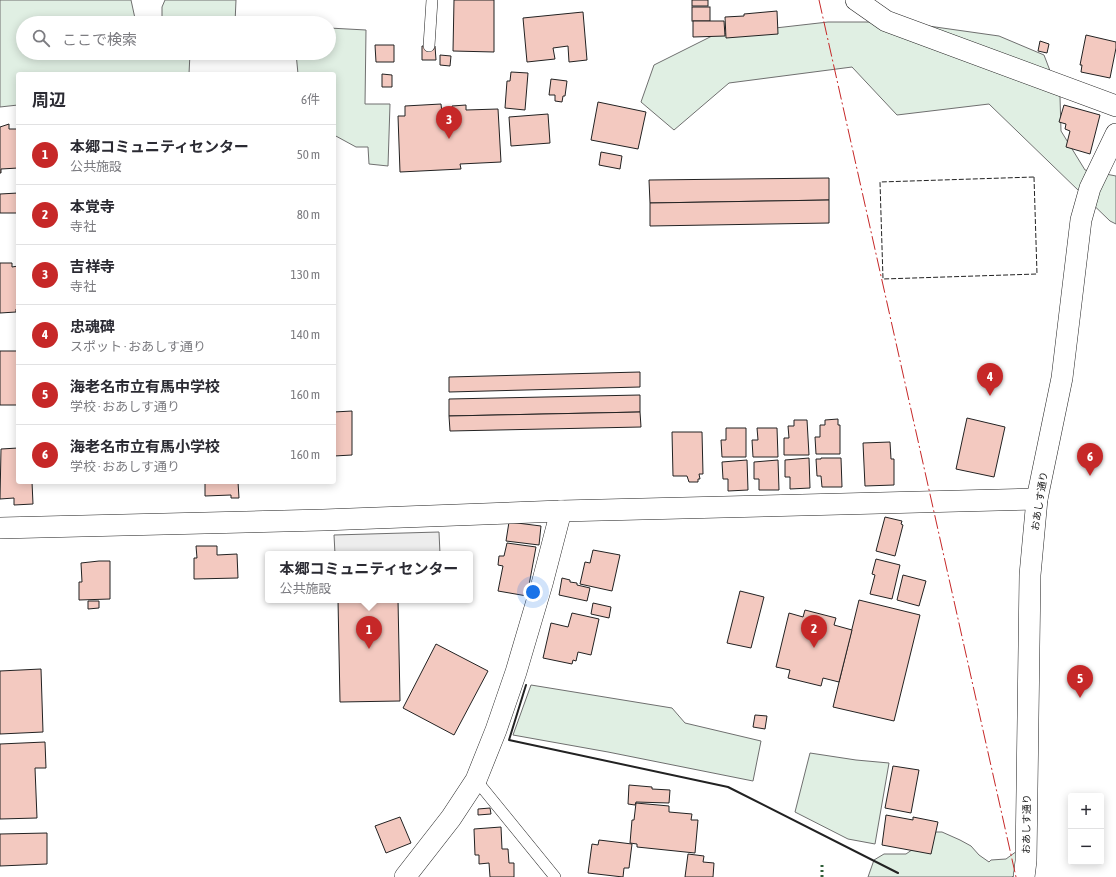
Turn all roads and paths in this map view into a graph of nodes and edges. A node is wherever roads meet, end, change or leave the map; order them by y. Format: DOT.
graph roads {
  1 [pos="432,0"];
  2 [pos="856,0"];
  3 [pos="429,46"];
  4 [pos="1116,106"];
  5 [pos="1116,134"];
  6 [pos="1037,499"];
  7 [pos="561,511"];
  8 [pos="0,528"];
  9 [pos="476,780"];
  10 [pos="405,877"];
  11 [pos="555,877"];
  12 [pos="1024,877"];
  1 -- 3 [label="lane"];
  2 -- 4 [label="street"];
  5 -- 6 [label="street, おあしす通り"];
  6 -- 7 [label="street"];
  6 -- 12 [label="street, おあしす通り"];
  7 -- 8 [label="street"];
  7 -- 9 [label="street"];
  9 -- 10 [label="street"];
  9 -- 11 [label="lane"];
}
